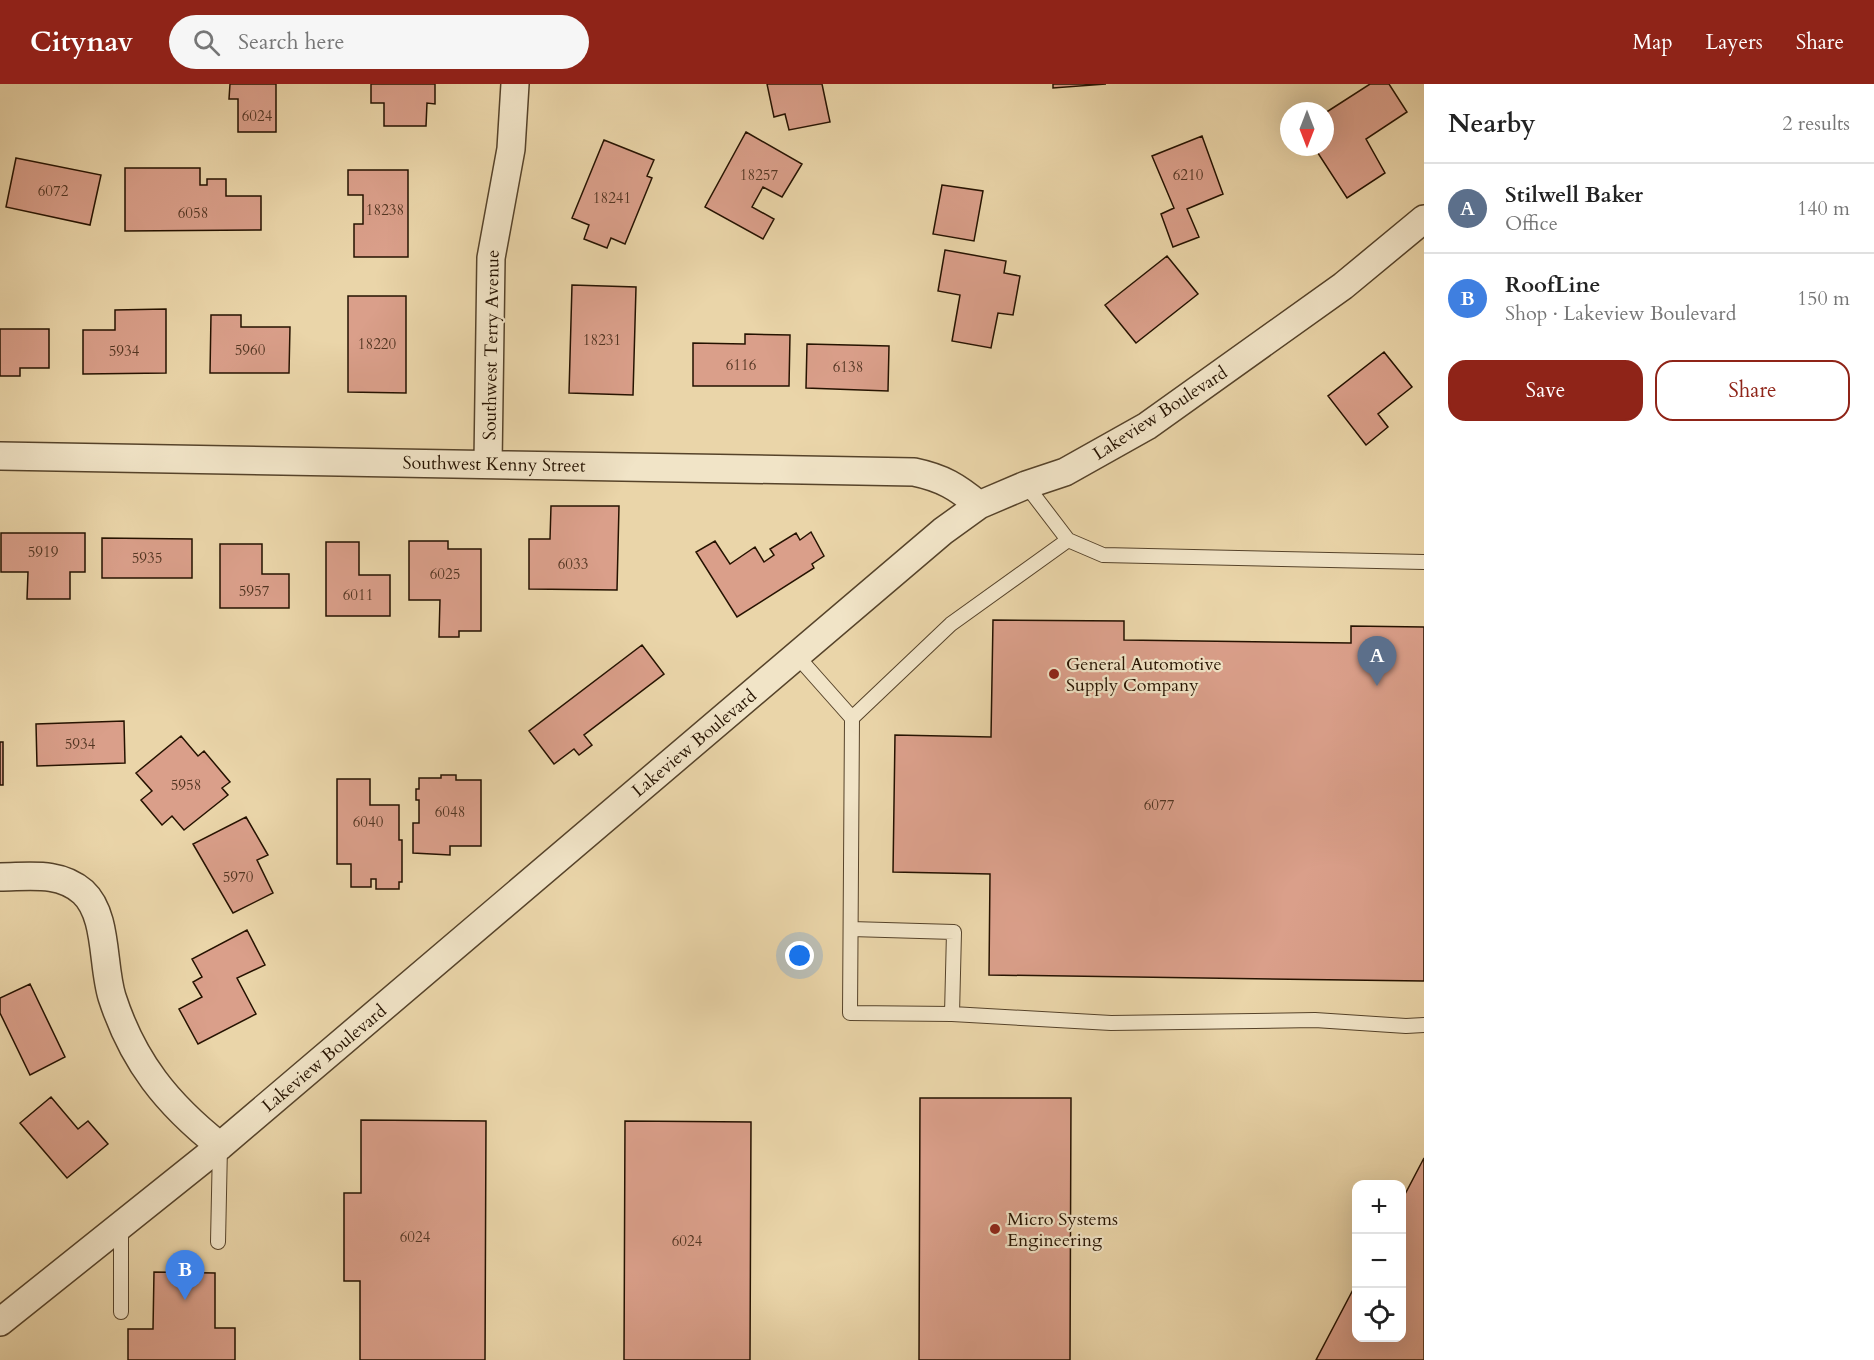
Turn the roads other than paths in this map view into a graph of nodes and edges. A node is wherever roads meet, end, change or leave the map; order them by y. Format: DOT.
graph roads {
  1 [pos="515,84"];
  2 [pos="1424,219"];
  3 [pos="0,456"];
  4 [pos="489,463"];
  5 [pos="1026,485"];
  6 [pos="979,505"];
  7 [pos="1068,540"];
  8 [pos="1424,562"];
  9 [pos="797,656"];
  10 [pos="852,718"];
  11 [pos="0,877"];
  12 [pos="851,929"];
  13 [pos="952,1014"];
  14 [pos="1424,1025"];
  15 [pos="220,1146"];
  16 [pos="121,1226"];
  17 [pos="218,1242"];
  18 [pos="121,1312"];
  19 [pos="0,1322"];
  1 -- 4 [label="street, Southwest Terry Avenue"];
  2 -- 5 [label="street, Lakeview Boulevard"];
  3 -- 4 [label="street, Southwest Kenny Street"];
  4 -- 6 [label="street, Southwest Kenny Street"];
  5 -- 6 [label="street, Lakeview Boulevard"];
  5 -- 7 [label="lane"];
  6 -- 9 [label="street, Lakeview Boulevard"];
  7 -- 8 [label="lane"];
  7 -- 10 [label="lane"];
  9 -- 10 [label="lane"];
  9 -- 15 [label="street, Lakeview Boulevard"];
  10 -- 12 [label="lane"];
  11 -- 15 [label="street"];
  12 -- 13 [label="lane"];
  12 -- 13 [label="lane"];
  13 -- 14 [label="lane"];
  15 -- 16 [label="street, Lakeview Boulevard"];
  15 -- 17 [label="lane"];
  16 -- 18 [label="lane"];
  16 -- 19 [label="street, Lakeview Boulevard"];
}
